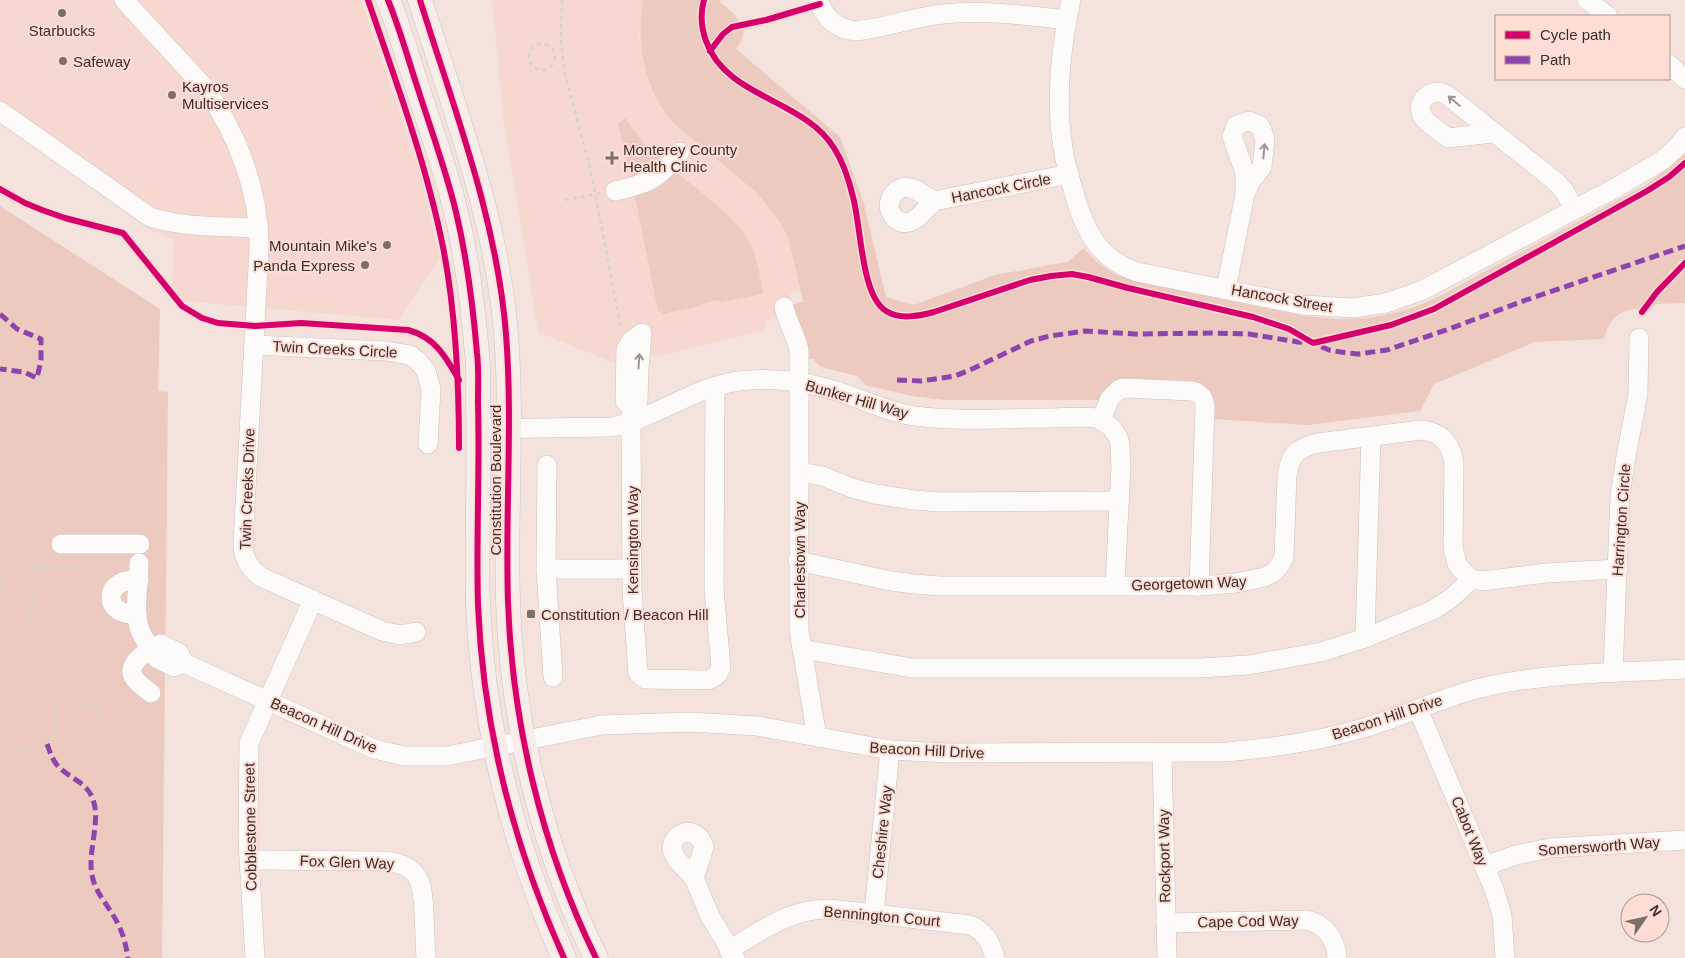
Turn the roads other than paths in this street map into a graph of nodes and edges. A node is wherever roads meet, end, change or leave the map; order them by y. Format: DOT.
graph roads {
  1 [pos="124,0"];
  2 [pos="388,0"];
  3 [pos="420,0"];
  4 [pos="819,0"];
  5 [pos="1071,0"];
  6 [pos="1587,0"];
  7 [pos="1607,15"];
  8 [pos="1067,20"];
  9 [pos="1670,65"];
  10 [pos="1685,79"];
  11 [pos="0,111"];
  12 [pos="1492,133"];
  13 [pos="1685,137"];
  14 [pos="680,152"];
  15 [pos="1069,174"];
  16 [pos="615,191"];
  17 [pos="1245,194"];
  18 [pos="934,201"];
  19 [pos="1574,210"];
  20 [pos="258,228"];
  21 [pos="1226,289"];
  22 [pos="784,308"];
  23 [pos="1639,338"];
  24 [pos="254,345"];
  25 [pos="798,382"];
  26 [pos="715,387"];
  27 [pos="632,415"];
  28 [pos="1101,420"];
  29 [pos="508,428"];
  30 [pos="479,429"];
  31 [pos="1372,436"];
  32 [pos="428,444"];
  33 [pos="547,465"];
  34 [pos="800,472"];
  35 [pos="1119,501"];
  36 [pos="60,544"];
  37 [pos="798,561"];
  38 [pos="139,562"];
  39 [pos="546,569"];
  40 [pos="1618,569"];
  41 [pos="631,570"];
  42 [pos="1472,579"];
  43 [pos="1115,584"];
  44 [pos="1199,586"];
  45 [pos="313,600"];
  46 [pos="137,614"];
  47 [pos="416,632"];
  48 [pos="1365,638"];
  49 [pos="152,648"];
  50 [pos="802,650"];
  51 [pos="1685,669"];
  52 [pos="1613,673"];
  53 [pos="553,677"];
  54 [pos="151,693"];
  55 [pos="268,701"];
  56 [pos="1418,709"];
  57 [pos="817,737"];
  58 [pos="524,740"];
  59 [pos="495,747"];
  60 [pos="890,750"];
  61 [pos="1162,753"];
  62 [pos="1685,840"];
  63 [pos="249,860"];
  64 [pos="1485,866"];
  65 [pos="694,878"];
  66 [pos="874,913"];
  67 [pos="1166,922"];
  68 [pos="732,954"];
  69 [pos="255,958"];
  70 [pos="426,958"];
  71 [pos="564,958"];
  72 [pos="596,958"];
  73 [pos="995,958"];
  74 [pos="1167,958"];
  75 [pos="1337,958"];
  76 [pos="1505,958"];
  1 -- 20 [label="street, Twin Creeks Drive"];
  2 -- 30 [label="main road, Constitution Boulevard"];
  3 -- 29 [label="main road, Constitution Boulevard"];
  4 -- 8 [label="street"];
  5 -- 8 [label="street, Hancock Street"];
  6 -- 7 [label="street"];
  8 -- 15 [label="street, Hancock Street"];
  9 -- 10 [label="street"];
  11 -- 20 [label="street"];
  12 -- 19 [label="street"];
  13 -- 19 [label="street, Hancock Street"];
  14 -- 16 [label="street"];
  15 -- 18 [label="street, Hancock Circle"];
  15 -- 21 [label="street, Hancock Street"];
  17 -- 21 [label="street"];
  19 -- 21 [label="street, Hancock Street"];
  20 -- 24 [label="street, Twin Creeks Drive"];
  22 -- 25 [label="street, Charlestown Way"];
  23 -- 40 [label="street, Harrington Circle"];
  24 -- 32 [label="street, Twin Creeks Circle"];
  24 -- 45 [label="street, Twin Creeks Drive"];
  25 -- 26 [label="street, Bunker Hill Way"];
  25 -- 28 [label="street, Bunker Hill Way"];
  25 -- 34 [label="street, Charlestown Way"];
  26 -- 27 [label="street, Bunker Hill Way"];
  26 -- 41 [label="street, Kensington Way"];
  27 -- 29 [label="street, Bunker Hill Way"];
  27 -- 41 [label="street, Kensington Way"];
  28 -- 35 [label="street"];
  28 -- 44 [label="street"];
  29 -- 30 [label="street, Bunker Hill Way"];
  29 -- 58 [label="main road, Constitution Boulevard"];
  30 -- 59 [label="main road, Constitution Boulevard"];
  31 -- 42 [label="street, Georgetown Way"];
  31 -- 44 [label="street, Georgetown Way"];
  31 -- 48 [label="street"];
  33 -- 39 [label="street"];
  34 -- 35 [label="street"];
  34 -- 37 [label="street, Charlestown Way"];
  35 -- 43 [label="street"];
  36 -- 38 [label="street"];
  37 -- 43 [label="street, Georgetown Way"];
  37 -- 50 [label="street, Charlestown Way"];
  38 -- 46 [label="street"];
  38 -- 46 [label="street"];
  39 -- 41 [label="street"];
  39 -- 53 [label="street"];
  40 -- 42 [label="street"];
  40 -- 52 [label="street, Harrington Circle"];
  42 -- 48 [label="street"];
  43 -- 44 [label="street, Georgetown Way"];
  45 -- 47 [label="street, Twin Creeks Drive"];
  45 -- 55 [label="street, Cobblestone Street"];
  46 -- 49 [label="street"];
  48 -- 50 [label="street"];
  49 -- 54 [label="street"];
  49 -- 55 [label="street, Beacon Hill Drive"];
  50 -- 57 [label="street, Charlestown Way"];
  51 -- 52 [label="street, Beacon Hill Drive"];
  52 -- 56 [label="street, Beacon Hill Drive"];
  55 -- 59 [label="street, Beacon Hill Drive"];
  55 -- 63 [label="street, Cobblestone Street"];
  56 -- 61 [label="street, Beacon Hill Drive"];
  56 -- 64 [label="street, Cabot Way"];
  57 -- 58 [label="street, Beacon Hill Drive"];
  57 -- 60 [label="street, Beacon Hill Drive"];
  58 -- 59 [label="street, Beacon Hill Drive"];
  58 -- 72 [label="main road, Constitution Boulevard"];
  59 -- 71 [label="main road, Constitution Boulevard"];
  60 -- 61 [label="street, Beacon Hill Drive"];
  60 -- 66 [label="street, Cheshire Way"];
  61 -- 67 [label="street, Rockport Way"];
  62 -- 64 [label="street, Somersworth Way"];
  63 -- 69 [label="street, Cobblestone Street"];
  63 -- 70 [label="street, Fox Glen Way"];
  64 -- 76 [label="street, Cabot Way"];
  65 -- 68 [label="street"];
  66 -- 68 [label="street, Bennington Court"];
  66 -- 73 [label="street, Bennington Court"];
  67 -- 74 [label="street, Rockport Way"];
  67 -- 75 [label="street, Cape Cod Way"];
}
